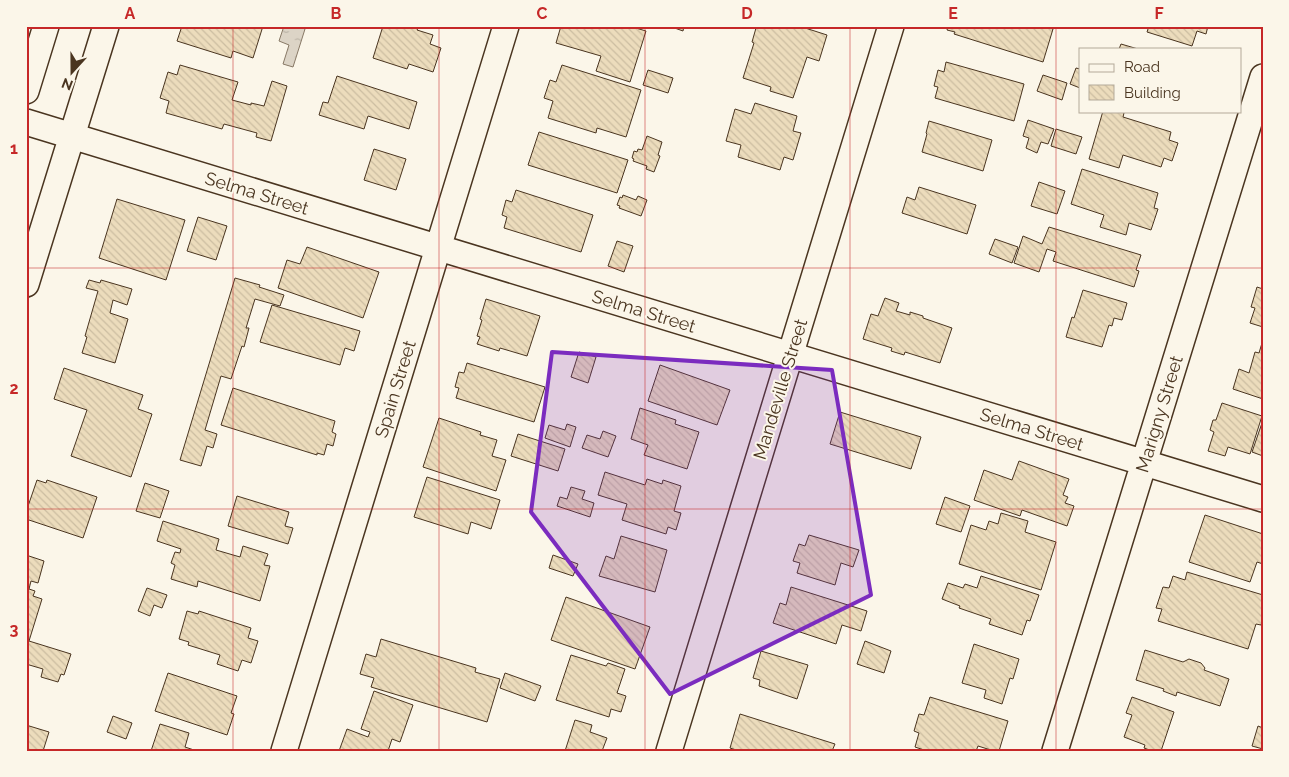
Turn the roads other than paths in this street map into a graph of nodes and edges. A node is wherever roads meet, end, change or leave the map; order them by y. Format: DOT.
graph roads {
  1 [pos="46,26"];
  2 [pos="106,26"];
  3 [pos="506,26"];
  4 [pos="891,26"];
  5 [pos="1263,76"];
  6 [pos="26,91"];
  7 [pos="26,122"];
  8 [pos="72,136"];
  9 [pos="438,248"];
  10 [pos="26,284"];
  11 [pos="790,356"];
  12 [pos="1144,463"];
  13 [pos="1263,499"];
  14 [pos="284,751"];
  15 [pos="669,751"];
  16 [pos="1055,751"];
  1 -- 6 [label="street"];
  2 -- 8 [label="street"];
  3 -- 9 [label="street, Spain Street"];
  4 -- 11 [label="street, Mandeville Street"];
  5 -- 12 [label="street, Marigny Street"];
  7 -- 8 [label="street, Selma Street"];
  8 -- 9 [label="street, Selma Street"];
  8 -- 10 [label="street"];
  9 -- 11 [label="street, Selma Street"];
  9 -- 14 [label="street, Spain Street"];
  11 -- 12 [label="street, Selma Street"];
  11 -- 15 [label="street, Mandeville Street"];
  12 -- 13 [label="street, Selma Street"];
  12 -- 16 [label="street, Marigny Street"];
}
